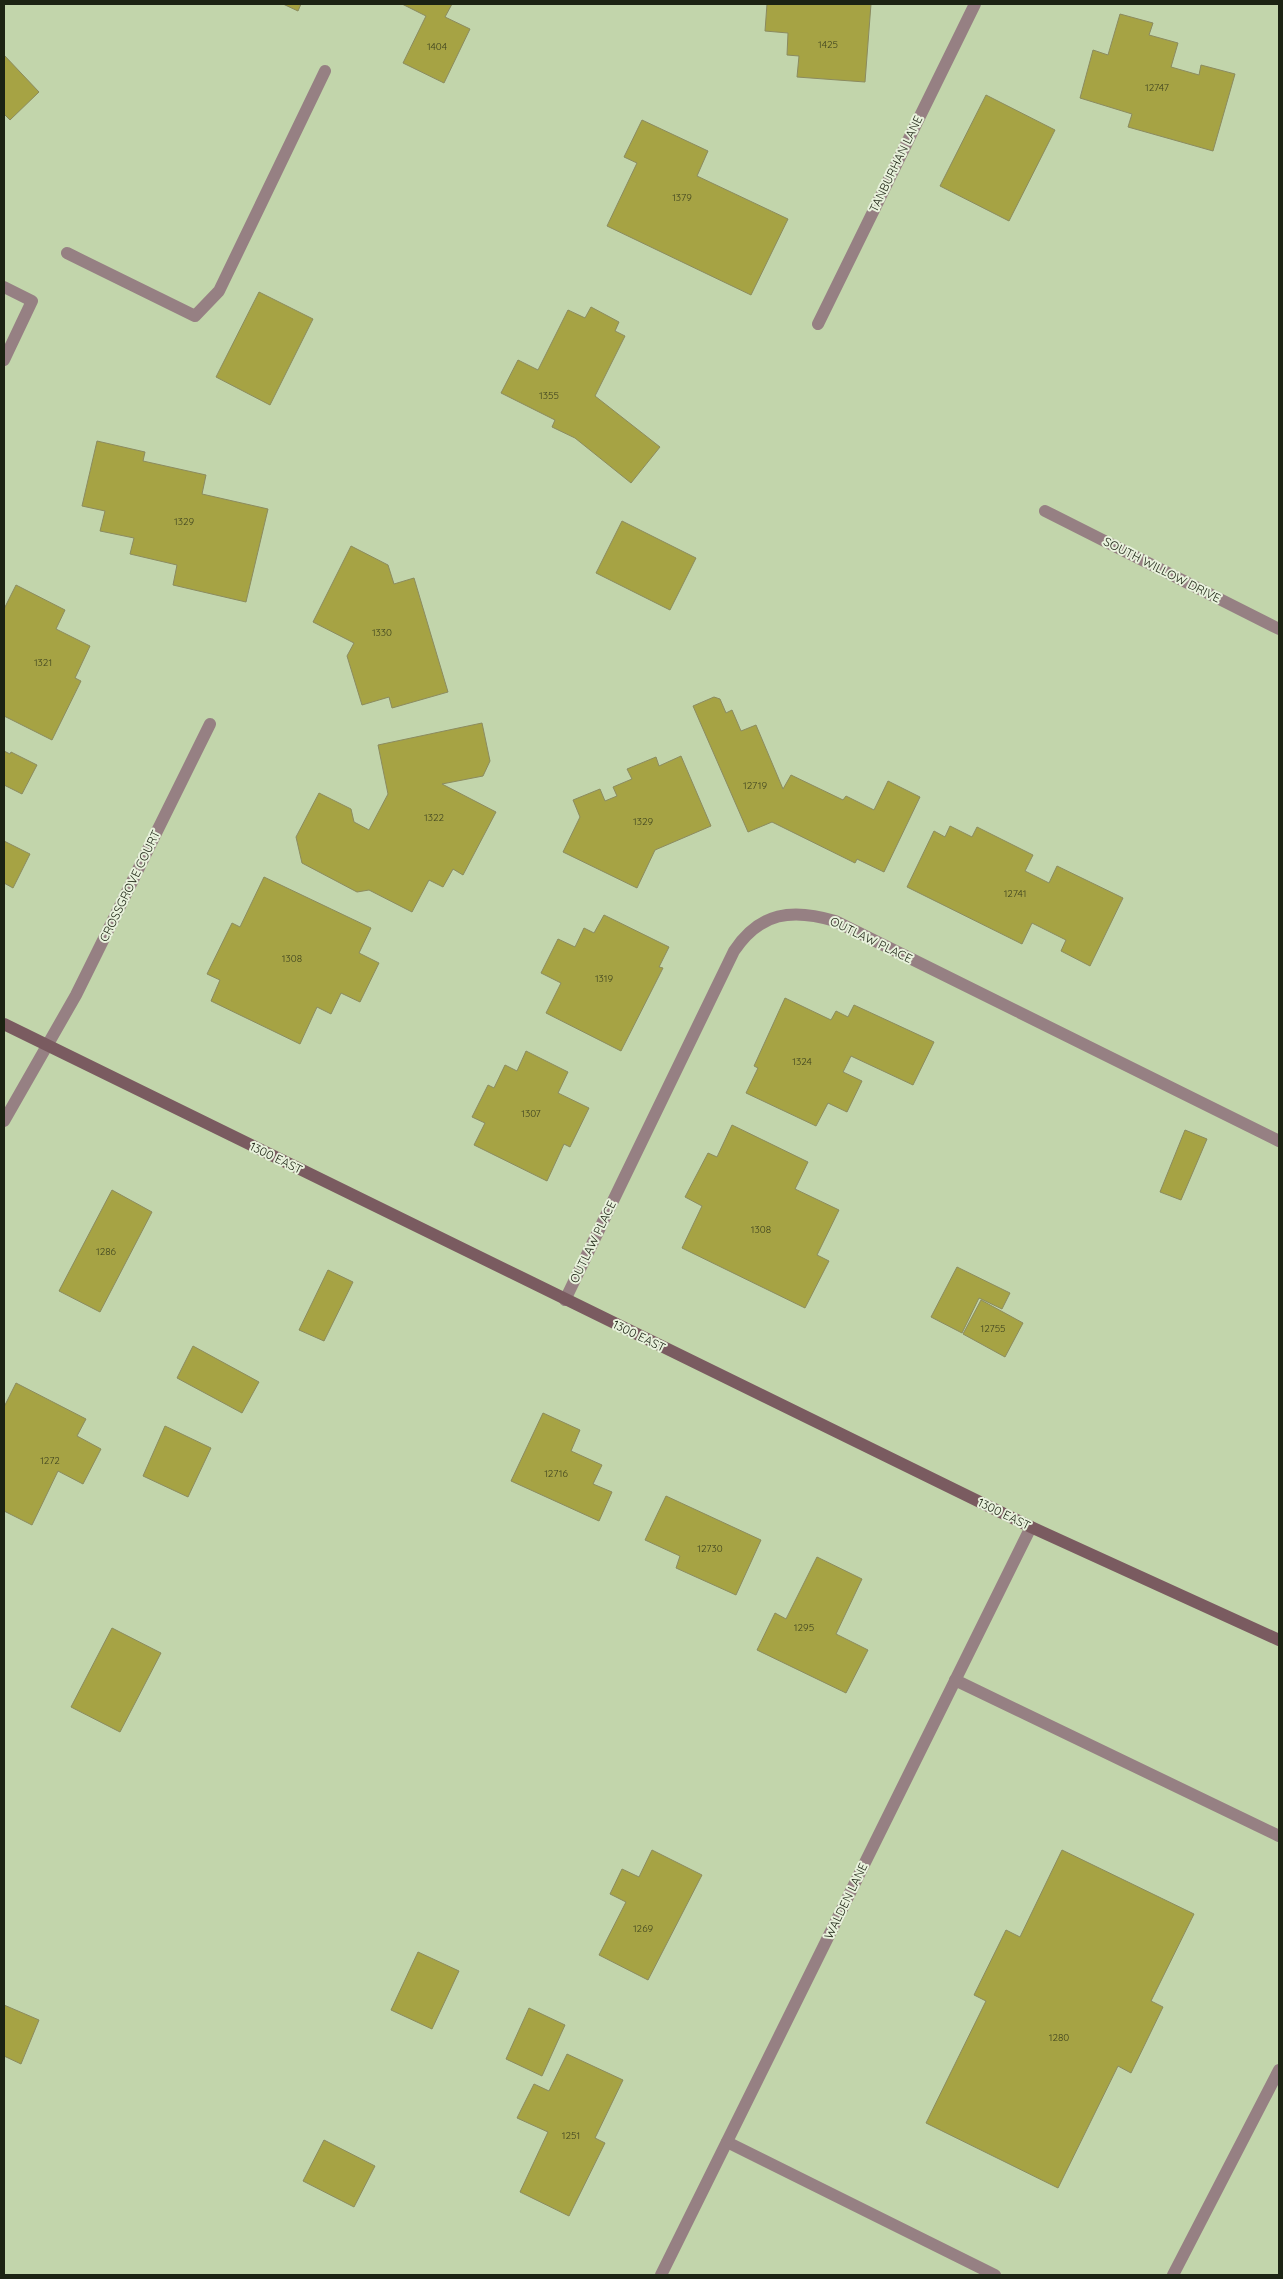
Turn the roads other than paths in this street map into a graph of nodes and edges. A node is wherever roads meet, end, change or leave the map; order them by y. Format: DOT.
graph roads {
  1 [pos="974,4"];
  2 [pos="325,71"];
  3 [pos="67,253"];
  4 [pos="4,287"];
  5 [pos="818,324"];
  6 [pos="4,360"];
  7 [pos="1045,511"];
  8 [pos="1279,629"];
  9 [pos="210,724"];
  10 [pos="4,1024"];
  11 [pos="46,1045"];
  12 [pos="4,1121"];
  13 [pos="1279,1141"];
  14 [pos="565,1300"];
  15 [pos="1031,1527"];
  16 [pos="1279,1640"];
  17 [pos="955,1680"];
  18 [pos="1279,1836"];
  19 [pos="1279,2070"];
  20 [pos="727,2142"];
  21 [pos="661,2275"];
  22 [pos="995,2275"];
  23 [pos="1173,2275"];
  1 -- 5 [label="street, TANBURHAN LANE"];
  2 -- 3 [label="street"];
  4 -- 6 [label="street"];
  7 -- 8 [label="street, SOUTH WILLOW DRIVE"];
  9 -- 11 [label="street, CROSSGROVE COURT"];
  10 -- 11 [label="main road, 1300 EAST"];
  11 -- 12 [label="street, CROSSGROVE COURT"];
  11 -- 14 [label="main road, 1300 EAST"];
  13 -- 14 [label="street, OUTLAW PLACE"];
  14 -- 15 [label="main road, 1300 EAST"];
  15 -- 16 [label="main road, 1300 EAST"];
  15 -- 17 [label="street, WALDEN LANE"];
  17 -- 18 [label="street"];
  17 -- 20 [label="street, WALDEN LANE"];
  19 -- 23 [label="street"];
  20 -- 21 [label="street, WALDEN LANE"];
  20 -- 22 [label="street"];
}
